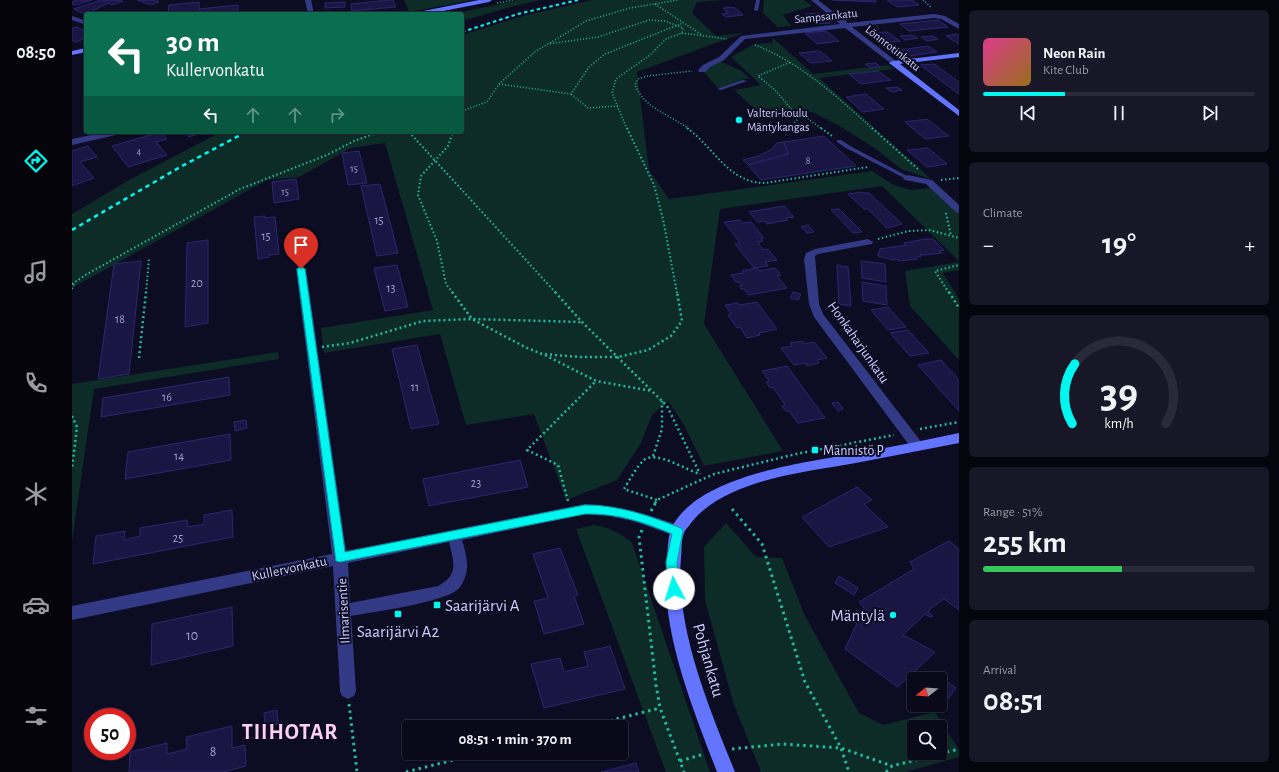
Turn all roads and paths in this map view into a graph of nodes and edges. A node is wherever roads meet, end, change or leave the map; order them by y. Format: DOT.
graph roads {
  1 [pos="308,0"];
  2 [pos="489,0"];
  3 [pos="678,0"];
  4 [pos="758,0"];
  5 [pos="814,0"];
  6 [pos="655,4"];
  7 [pos="756,10"];
  8 [pos="311,12"];
  9 [pos="428,12"];
  10 [pos="72,18"];
  11 [pos="84,22"];
  12 [pos="683,23"];
  13 [pos="678,24"];
  14 [pos="844,25"];
  15 [pos="959,27"];
  16 [pos="682,33"];
  17 [pos="704,36"];
  18 [pos="737,41"];
  19 [pos="548,44"];
  20 [pos="84,50"];
  21 [pos="72,53"];
  22 [pos="959,55"];
  23 [pos="792,62"];
  24 [pos="893,63"];
  25 [pos="702,70"];
  26 [pos="745,81"];
  27 [pos="499,84"];
  28 [pos="719,89"];
  29 [pos="571,94"];
  30 [pos="618,106"];
  31 [pos="464,110"];
  32 [pos="959,114"];
  33 [pos="799,118"];
  34 [pos="788,129"];
  35 [pos="108,134"];
  36 [pos="373,134"];
  37 [pos="411,134"];
  38 [pos="452,134"];
  39 [pos="839,141"];
  40 [pos="72,142"];
  41 [pos="434,160"];
  42 [pos="883,165"];
  43 [pos="908,178"];
  44 [pos="921,180"];
  45 [pos="942,194"];
  46 [pos="959,210"];
  47 [pos="951,236"];
  48 [pos="959,238"];
  49 [pos="868,242"];
  50 [pos="150,259"];
  51 [pos="959,265"];
  52 [pos="301,269"];
  53 [pos="73,284"];
  54 [pos="72,289"];
  55 [pos="959,308"];
  56 [pos="472,319"];
  57 [pos="582,322"];
  58 [pos="312,347"];
  59 [pos="542,354"];
  60 [pos="618,357"];
  61 [pos="139,358"];
  62 [pos="596,381"];
  63 [pos="653,391"];
  64 [pos="662,401"];
  65 [pos="72,416"];
  66 [pos="959,422"];
  67 [pos="906,432"];
  68 [pos="959,438"];
  69 [pos="917,446"];
  70 [pos="653,456"];
  71 [pos="72,468"];
  72 [pos="657,500"];
  73 [pos="568,501"];
  74 [pos="732,509"];
  75 [pos="647,519"];
  76 [pos="678,531"];
  77 [pos="454,536"];
  78 [pos="340,558"];
  79 [pos="344,610"];
  80 [pos="72,613"];
  81 [pos="348,691"];
  82 [pos="660,708"];
  83 [pos="612,720"];
  84 [pos="840,748"];
  85 [pos="959,749"];
  86 [pos="717,750"];
  87 [pos="454,760"];
  88 [pos="680,761"];
  89 [pos="892,766"];
  90 [pos="357,772"];
  91 [pos="406,772"];
  92 [pos="684,772"];
  93 [pos="726,772"];
  94 [pos="849,772"];
  95 [pos="886,772"];
  1 -- 8 [label="street"];
  2 -- 9 [label="main road"];
  3 -- 6 [label="path"];
  4 -- 7 [label="lane"];
  5 -- 14 [label="street, Lönnrotinkatu"];
  6 -- 12 [label="path"];
  6 -- 19 [label="path"];
  10 -- 11 [label="street"];
  12 -- 13 [label="path"];
  12 -- 17 [label="path"];
  13 -- 16 [label="path"];
  13 -- 19 [label="path"];
  13 -- 29 [label="path"];
  14 -- 15 [label="street, Sampsankatu"];
  14 -- 18 [label="street, Sampsankatu"];
  14 -- 24 [label="street, Lönnrotinkatu"];
  16 -- 17 [label="path"];
  16 -- 30 [label="path"];
  17 -- 18 [label="path"];
  18 -- 23 [label="path"];
  18 -- 25 [label="street"];
  19 -- 27 [label="path"];
  20 -- 21 [label="main road"];
  22 -- 24 [label="main road"];
  23 -- 33 [label="path"];
  23 -- 44 [label="path"];
  24 -- 32 [label="main road, Lönnrotinkatu"];
  25 -- 42 [label="path"];
  26 -- 28 [label="lane"];
  27 -- 29 [label="path"];
  27 -- 31 [label="path"];
  29 -- 30 [label="path"];
  30 -- 60 [label="path"];
  33 -- 34 [label="path"];
  33 -- 39 [label="path"];
  35 -- 40 [label="street"];
  36 -- 53 [label="path"];
  37 -- 41 [label="path"];
  38 -- 41 [label="path"];
  39 -- 42 [label="lane"];
  41 -- 56 [label="path"];
  41 -- 57 [label="path"];
  42 -- 43 [label="lane"];
  43 -- 44 [label="street"];
  44 -- 45 [label="street"];
  45 -- 46 [label="street"];
  45 -- 47 [label="path"];
  47 -- 48 [label="path"];
  47 -- 49 [label="path"];
  49 -- 67 [label="street, Honkaharjunkatu"];
  50 -- 61 [label="path"];
  51 -- 55 [label="path"];
  52 -- 58 [label="street, Ilmarisentie"];
  53 -- 54 [label="path"];
  56 -- 57 [label="path"];
  56 -- 58 [label="path"];
  56 -- 59 [label="path"];
  57 -- 60 [label="path"];
  58 -- 78 [label="street, Ilmarisentie"];
  59 -- 60 [label="path"];
  59 -- 62 [label="path"];
  60 -- 63 [label="path"];
  62 -- 63 [label="path"];
  62 -- 73 [label="path"];
  63 -- 64 [label="path"];
  64 -- 70 [label="path"];
  64 -- 70 [label="path"];
  65 -- 71 [label="path"];
  66 -- 67 [label="path"];
  67 -- 69 [label="street, Honkaharjunkatu"];
  67 -- 72 [label="path"];
  68 -- 69 [label="main road"];
  69 -- 76 [label="main road"];
  70 -- 72 [label="path"];
  72 -- 75 [label="path"];
  74 -- 84 [label="path"];
  75 -- 76 [label="street, Kullervonkatu"];
  75 -- 77 [label="street, Kullervonkatu"];
  75 -- 82 [label="path"];
  76 -- 86 [label="main road, Pohjankatu"];
  77 -- 78 [label="street, Kullervonkatu"];
  77 -- 79 [label="street"];
  78 -- 79 [label="street, Ilmarisentie"];
  78 -- 80 [label="street, Kullervonkatu"];
  79 -- 81 [label="street, Ilmarisentie"];
  81 -- 90 [label="path"];
  82 -- 83 [label="path"];
  82 -- 88 [label="path"];
  84 -- 86 [label="path"];
  84 -- 89 [label="path"];
  84 -- 94 [label="path"];
  85 -- 89 [label="path"];
  86 -- 88 [label="path"];
  86 -- 93 [label="main road, Pohjankatu"];
  87 -- 91 [label="path"];
  88 -- 92 [label="path"];
  89 -- 95 [label="path"];
}
